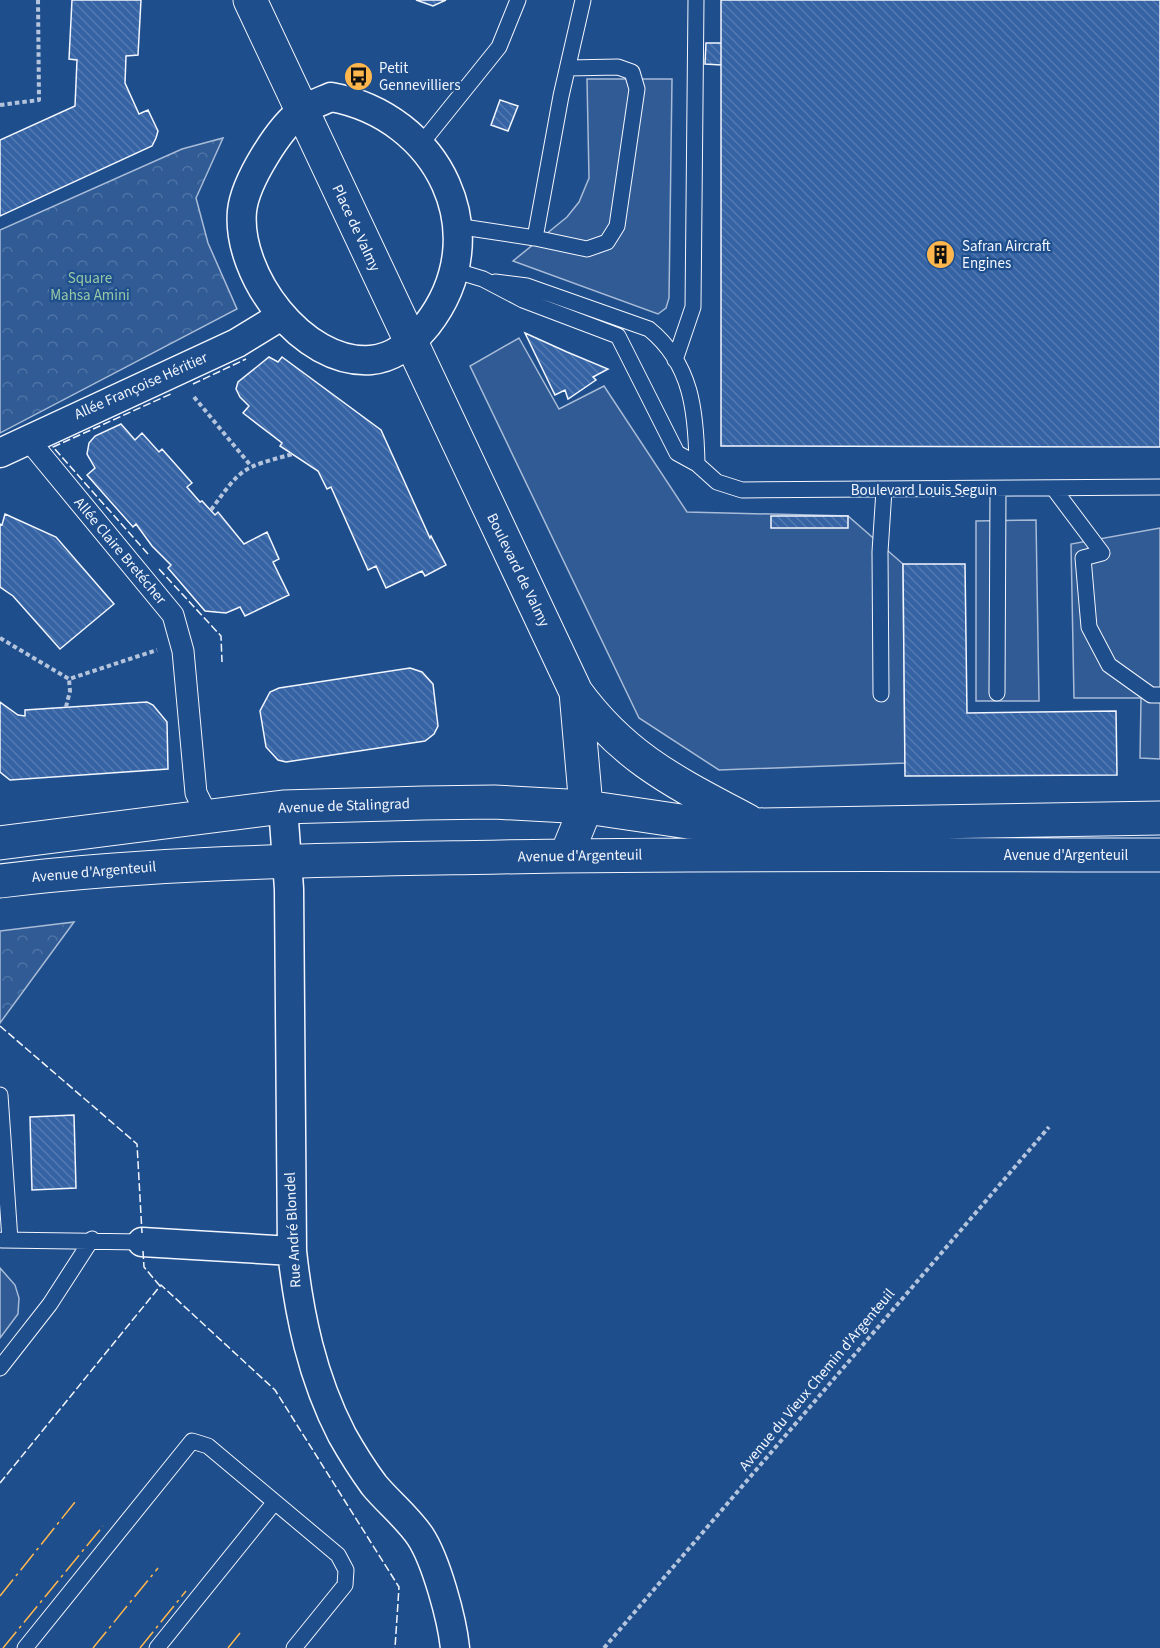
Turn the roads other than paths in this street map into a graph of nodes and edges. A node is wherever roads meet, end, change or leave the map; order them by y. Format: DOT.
graph roads {
  1 [pos="250,0"];
  2 [pos="518,0"];
  3 [pos="584,0"];
  4 [pos="696,0"];
  5 [pos="567,68"];
  6 [pos="301,111"];
  7 [pos="421,144"];
  8 [pos="456,226"];
  9 [pos="535,238"];
  10 [pos="453,270"];
  11 [pos="486,282"];
  12 [pos="280,316"];
  13 [pos="411,344"];
  14 [pos="675,360"];
  15 [pos="27,438"];
  16 [pos="0,453"];
  17 [pos="697,464"];
  18 [pos="1160,487"];
  19 [pos="1054,489"];
  20 [pos="884,490"];
  21 [pos="998,490"];
  22 [pos="576,692"];
  23 [pos="997,693"];
  24 [pos="881,694"];
  25 [pos="1160,695"];
  26 [pos="283,807"];
  27 [pos="585,807"];
  28 [pos="694,809"];
  29 [pos="208,817"];
  30 [pos="1160,819"];
  31 [pos="0,843"];
  32 [pos="659,855"];
  33 [pos="1160,855"];
  34 [pos="566,856"];
  35 [pos="288,861"];
  36 [pos="0,881"];
  37 [pos="0,1095"];
  38 [pos="92,1239"];
  39 [pos="5,1240"];
  40 [pos="142,1242"];
  41 [pos="292,1251"];
  42 [pos="0,1368"];
  43 [pos="274,1503"];
  44 [pos="25,1648"];
  45 [pos="157,1648"];
  46 [pos="294,1648"];
  47 [pos="455,1648"];
  1 -- 6 [label="main road"];
  2 -- 7 [label="lane"];
  3 -- 5 [label="lane"];
  4 -- 14 [label="lane"];
  5 -- 9 [label="lane"];
  5 -- 9 [label="lane"];
  6 -- 7 [label="street"];
  6 -- 12 [label="street"];
  6 -- 13 [label="main road, Place de Valmy"];
  7 -- 8 [label="street"];
  8 -- 9 [label="lane"];
  8 -- 10 [label="street"];
  10 -- 11 [label="lane, Boulevard Louis Seguin"];
  10 -- 13 [label="street"];
  11 -- 14 [label="lane, Boulevard Louis Seguin"];
  11 -- 17 [label="lane, Boulevard Louis Seguin"];
  12 -- 13 [label="street"];
  12 -- 15 [label="street, Allée Françoise Héritier"];
  13 -- 22 [label="main road, Boulevard de Valmy"];
  14 -- 17 [label="lane, Boulevard Louis Seguin"];
  15 -- 16 [label="street, Allée Françoise Héritier"];
  15 -- 29 [label="street, Allée Claire Bretécher"];
  17 -- 20 [label="lane, Boulevard Louis Seguin"];
  18 -- 19 [label="lane, Boulevard Louis Seguin"];
  19 -- 21 [label="lane, Boulevard Louis Seguin"];
  19 -- 25 [label="lane"];
  20 -- 21 [label="lane, Boulevard Louis Seguin"];
  20 -- 24 [label="lane"];
  21 -- 23 [label="lane"];
  22 -- 27 [label="main road, Boulevard de Valmy"];
  22 -- 28 [label="main road"];
  26 -- 27 [label="main road, Avenue de Stalingrad"];
  26 -- 29 [label="main road, Avenue de Stalingrad"];
  26 -- 35 [label="street, Rue André Blondel"];
  27 -- 28 [label="main road, Avenue de Stalingrad"];
  27 -- 32 [label="main road"];
  27 -- 34 [label="main road, Boulevard de Valmy"];
  28 -- 30 [label="main road"];
  29 -- 31 [label="main road, Avenue de Stalingrad"];
  32 -- 33 [label="main road, Avenue d'Argenteuil"];
  32 -- 34 [label="main road, Avenue d'Argenteuil"];
  34 -- 35 [label="main road, Avenue d'Argenteuil"];
  35 -- 36 [label="main road, Avenue d'Argenteuil"];
  35 -- 41 [label="street, Rue André Blondel"];
  37 -- 39 [label="lane"];
  38 -- 39 [label="lane"];
  38 -- 40 [label="lane"];
  38 -- 42 [label="lane"];
  40 -- 41 [label="street"];
  41 -- 47 [label="street, Rue André Blondel"];
  43 -- 44 [label="lane"];
  43 -- 45 [label="lane"];
  43 -- 46 [label="lane"];
}
